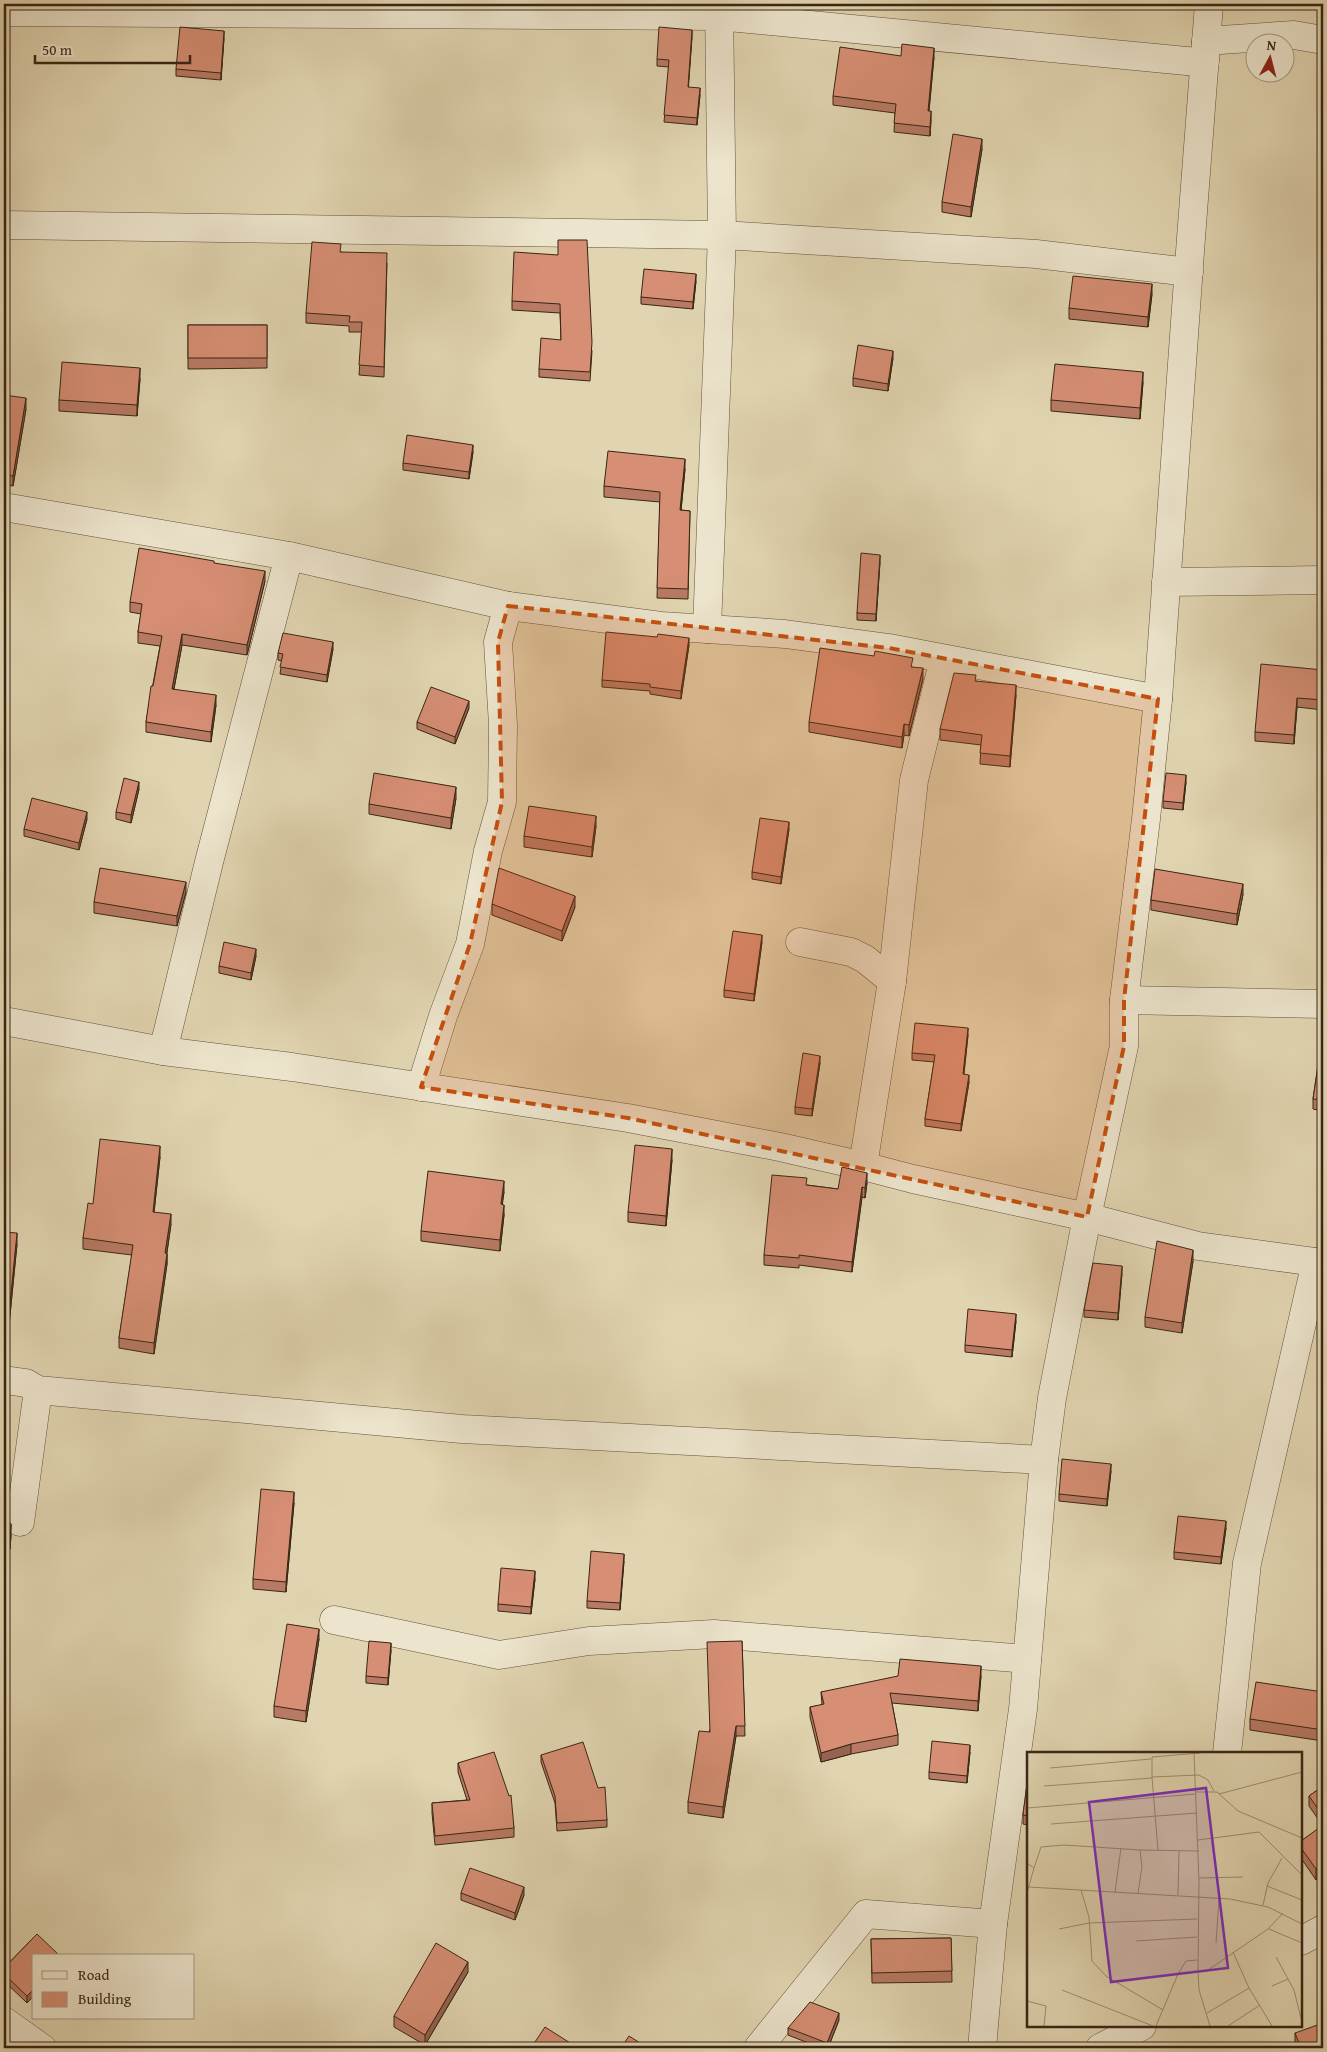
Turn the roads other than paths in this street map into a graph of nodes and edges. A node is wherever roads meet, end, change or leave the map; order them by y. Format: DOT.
graph roads {
  1 [pos="1209,4"];
  2 [pos="719,10"];
  3 [pos="4,12"];
  4 [pos="1323,40"];
  5 [pos="1206,51"];
  6 [pos="4,225"];
  7 [pos="722,235"];
  8 [pos="1189,272"];
  9 [pos="4,507"];
  10 [pos="289,556"];
  11 [pos="1323,580"];
  12 [pos="1166,582"];
  13 [pos="508,606"];
  14 [pos="707,629"];
  15 [pos="944,659"];
  16 [pos="1158,699"];
  17 [pos="800,942"];
  18 [pos="892,981"];
  19 [pos="1124,1000"];
  20 [pos="1323,1004"];
  21 [pos="4,1020"];
  22 [pos="163,1050"];
  23 [pos="421,1087"];
  24 [pos="863,1166"];
  25 [pos="1087,1217"];
  26 [pos="1320,1263"];
  27 [pos="4,1380"];
  28 [pos="38,1390"];
  29 [pos="1044,1460"];
  30 [pos="20,1522"];
  31 [pos="334,1620"];
  32 [pos="1027,1659"];
  33 [pos="1227,1752"];
  34 [pos="993,1924"];
  35 [pos="1323,1929"];
  36 [pos="1302,1940"];
  37 [pos="4,2021"];
  38 [pos="1140,2027"];
  39 [pos="42,2048"];
  40 [pos="758,2048"];
  41 [pos="982,2048"];
  42 [pos="1100,2048"];
  1 -- 5 [label="street"];
  2 -- 3 [label="street"];
  2 -- 5 [label="street"];
  2 -- 7 [label="street"];
  4 -- 5 [label="street"];
  5 -- 8 [label="street"];
  6 -- 7 [label="street"];
  7 -- 8 [label="street"];
  7 -- 14 [label="street"];
  8 -- 12 [label="street"];
  9 -- 10 [label="street"];
  10 -- 13 [label="street"];
  10 -- 22 [label="street"];
  11 -- 12 [label="street"];
  12 -- 16 [label="street"];
  13 -- 14 [label="street"];
  13 -- 23 [label="street"];
  14 -- 15 [label="street"];
  15 -- 16 [label="street"];
  15 -- 18 [label="street"];
  16 -- 19 [label="street"];
  17 -- 18 [label="street"];
  18 -- 24 [label="street"];
  19 -- 20 [label="street"];
  19 -- 25 [label="street"];
  21 -- 22 [label="street"];
  22 -- 23 [label="street"];
  23 -- 24 [label="street"];
  24 -- 25 [label="street"];
  25 -- 26 [label="street"];
  25 -- 29 [label="street"];
  26 -- 33 [label="street"];
  27 -- 28 [label="street"];
  28 -- 29 [label="street"];
  28 -- 30 [label="street"];
  29 -- 32 [label="street"];
  31 -- 32 [label="street"];
  32 -- 34 [label="street"];
  34 -- 40 [label="street"];
  34 -- 41 [label="street"];
  35 -- 36 [label="street"];
  37 -- 39 [label="street"];
  38 -- 42 [label="street"];
}
